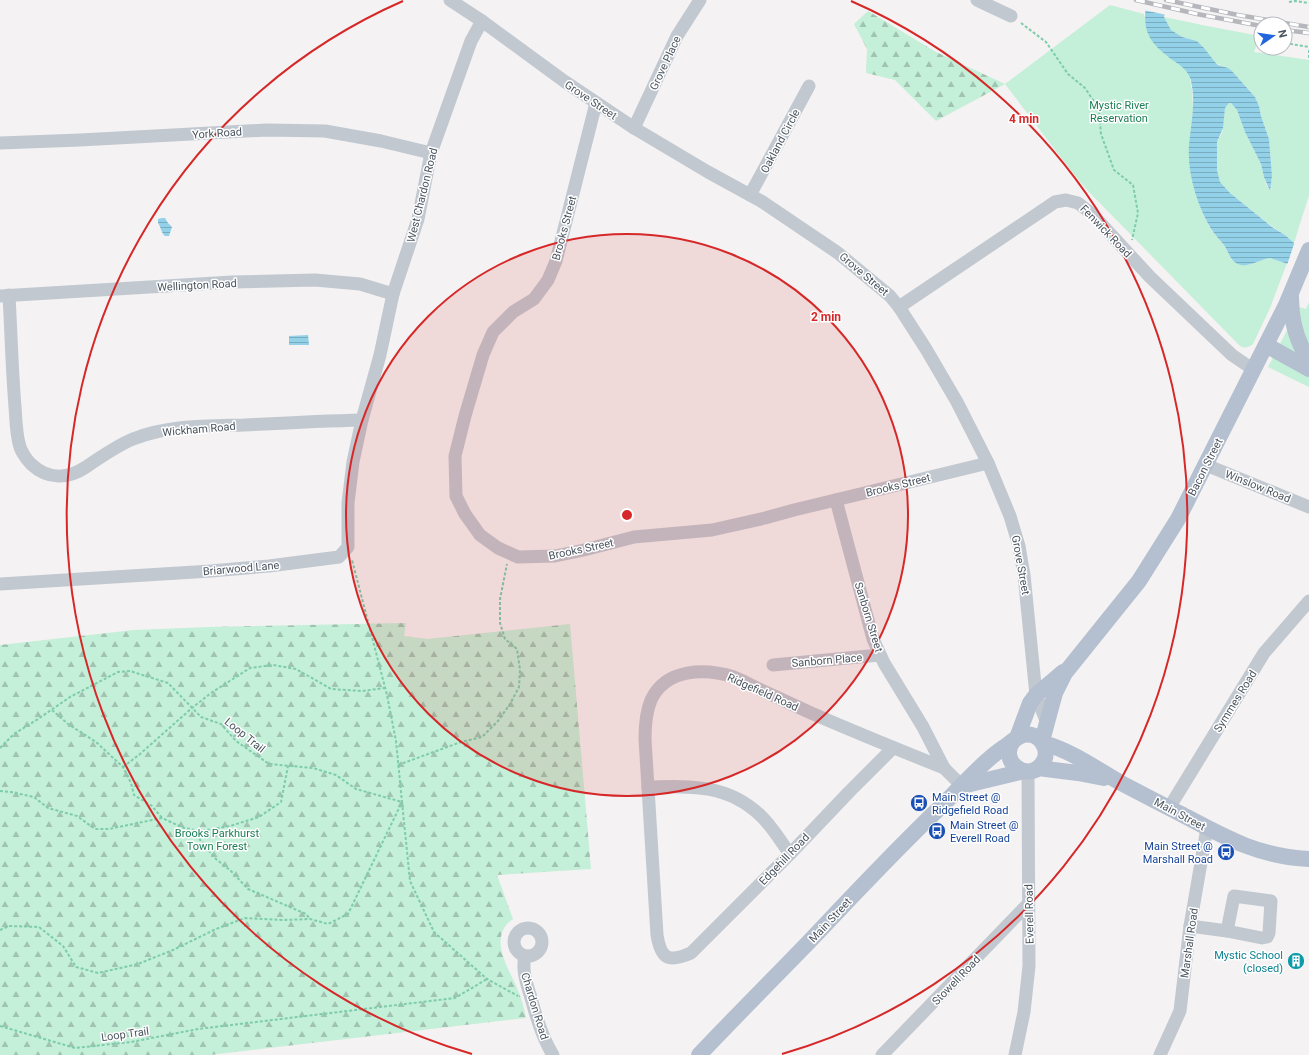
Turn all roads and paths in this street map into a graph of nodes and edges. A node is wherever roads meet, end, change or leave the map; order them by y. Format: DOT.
graph roads {
  1 [pos="450,0"];
  2 [pos="700,0"];
  3 [pos="977,0"];
  4 [pos="1289,2"];
  5 [pos="1309,3"];
  6 [pos="1011,16"];
  7 [pos="482,21"];
  8 [pos="1293,44"];
  9 [pos="1309,47"];
  10 [pos="1309,50"];
  11 [pos="1309,58"];
  12 [pos="809,86"];
  13 [pos="596,103"];
  14 [pos="634,128"];
  15 [pos="0,143"];
  16 [pos="431,153"];
  17 [pos="750,195"];
  18 [pos="1309,250"];
  19 [pos="1129,255"];
  20 [pos="393,294"];
  21 [pos="5,295"];
  22 [pos="1291,295"];
  23 [pos="899,307"];
  24 [pos="1266,345"];
  25 [pos="1309,360"];
  26 [pos="1309,369"];
  27 [pos="1254,370"];
  28 [pos="362,420"];
  29 [pos="988,463"];
  30 [pos="1206,465"];
  31 [pos="836,500"];
  32 [pos="1309,508"];
  33 [pos="348,547"];
  34 [pos="508,554"];
  35 [pos="0,584"];
  36 [pos="1309,600"];
  37 [pos="880,656"];
  38 [pos="773,665"];
  39 [pos="1070,665"];
  40 [pos="385,688"];
  41 [pos="1036,695"];
  42 [pos="192,708"];
  43 [pos="52,710"];
  44 [pos="1047,723"];
  45 [pos="1016,739"];
  46 [pos="1042,742"];
  47 [pos="0,748"];
  48 [pos="893,748"];
  49 [pos="398,765"];
  50 [pos="288,766"];
  51 [pos="122,767"];
  52 [pos="944,768"];
  53 [pos="1030,770"];
  54 [pos="1121,783"];
  55 [pos="962,786"];
  56 [pos="648,787"];
  57 [pos="0,791"];
  58 [pos="402,802"];
  59 [pos="1169,808"];
  60 [pos="162,818"];
  61 [pos="1207,828"];
  62 [pos="194,830"];
  63 [pos="790,854"];
  64 [pos="1309,859"];
  65 [pos="1028,904"];
  66 [pos="310,919"];
  67 [pos="1190,926"];
  68 [pos="0,930"];
  69 [pos="1227,931"];
  70 [pos="525,956"];
  71 [pos="669,957"];
  72 [pos="487,979"];
  73 [pos="533,1004"];
  74 [pos="0,1026"];
  75 [pos="553,1055"];
  76 [pos="699,1055"];
  77 [pos="882,1055"];
  78 [pos="1015,1055"];
  79 [pos="1160,1055"];
  1 -- 7 [label="street, Grove Street"];
  2 -- 14 [label="street, Grove Place"];
  3 -- 6 [label="street"];
  4 -- 5 [label="path"];
  6 -- 19 [label="path"];
  7 -- 13 [label="street, Grove Street"];
  7 -- 16 [label="street, West Chardon Road"];
  8 -- 9 [label="path"];
  10 -- 11 [label="path"];
  12 -- 17 [label="street, Oakland Circle"];
  13 -- 14 [label="street, Grove Street"];
  13 -- 34 [label="street, Brooks Street"];
  14 -- 17 [label="street, Grove Street"];
  15 -- 16 [label="street, York Road"];
  16 -- 20 [label="street, West Chardon Road"];
  17 -- 23 [label="street, Grove Street"];
  18 -- 22 [label="main road, Bacon Street"];
  19 -- 23 [label="street, Fenwick Road"];
  19 -- 27 [label="street, Fenwick Road"];
  20 -- 21 [label="street, Wellington Road"];
  20 -- 28 [label="street, West Chardon Road"];
  21 -- 28 [label="street, Wickham Road"];
  22 -- 24 [label="main road, Bacon Street"];
  22 -- 25 [label="main road"];
  23 -- 29 [label="street, Grove Street"];
  24 -- 26 [label="main road"];
  24 -- 27 [label="main road, Bacon Street"];
  27 -- 30 [label="main road, Bacon Street"];
  28 -- 33 [label="street"];
  29 -- 31 [label="street, Brooks Street"];
  29 -- 41 [label="street, Grove Street"];
  30 -- 32 [label="street, Winslow Road"];
  30 -- 39 [label="main road, Bacon Street"];
  31 -- 34 [label="street, Brooks Street"];
  31 -- 37 [label="street, Sanborn Street"];
  33 -- 35 [label="street, Briarwood Lane"];
  33 -- 40 [label="path"];
  34 -- 49 [label="path"];
  36 -- 59 [label="street, Symmes Road"];
  37 -- 38 [label="street, Sanborn Place"];
  37 -- 52 [label="street, Sanborn Street"];
  39 -- 41 [label="main road, Bacon Street"];
  39 -- 44 [label="main road, Bacon Street"];
  40 -- 42 [label="path"];
  40 -- 49 [label="path"];
  41 -- 44 [label="street, Grove Street"];
  41 -- 45 [label="main road, Bacon Street"];
  42 -- 43 [label="path, Loop Trail"];
  42 -- 50 [label="path, Loop Trail"];
  42 -- 51 [label="path"];
  43 -- 47 [label="path, Loop Trail"];
  43 -- 51 [label="path"];
  44 -- 46 [label="main road, Bacon Street"];
  45 -- 46 [label="main road"];
  45 -- 53 [label="main road"];
  45 -- 55 [label="main road, Main Street"];
  46 -- 53 [label="main road"];
  46 -- 54 [label="main road, Main Street"];
  48 -- 52 [label="street, Ridgefield Road"];
  48 -- 56 [label="street, Ridgefield Road"];
  48 -- 63 [label="street, Edgehill Road"];
  49 -- 58 [label="path"];
  50 -- 58 [label="path, Loop Trail"];
  50 -- 62 [label="path"];
  51 -- 60 [label="path"];
  52 -- 55 [label="street, Ridgefield Road"];
  53 -- 54 [label="main road, Main Street"];
  53 -- 55 [label="main road, Main Street"];
  53 -- 65 [label="street, Everell Road"];
  54 -- 59 [label="main road, Main Street"];
  55 -- 76 [label="main road, Main Street"];
  56 -- 63 [label="street"];
  56 -- 71 [label="street, Ridgefield Road"];
  57 -- 60 [label="path"];
  58 -- 66 [label="path"];
  58 -- 72 [label="path"];
  59 -- 61 [label="main road, Main Street"];
  60 -- 62 [label="path"];
  61 -- 64 [label="main road, Main Street"];
  61 -- 67 [label="street, Marshall Road"];
  62 -- 66 [label="path"];
  63 -- 71 [label="street, Edgehill Road"];
  65 -- 77 [label="street, Stowell Road"];
  65 -- 78 [label="street, Everell Road"];
  66 -- 68 [label="path"];
  67 -- 69 [label="street"];
  67 -- 79 [label="street, Marshall Road"];
  70 -- 73 [label="street, Chardon Road"];
  72 -- 73 [label="path"];
  72 -- 74 [label="path, Loop Trail"];
  73 -- 75 [label="street, Chardon Road"];
}
